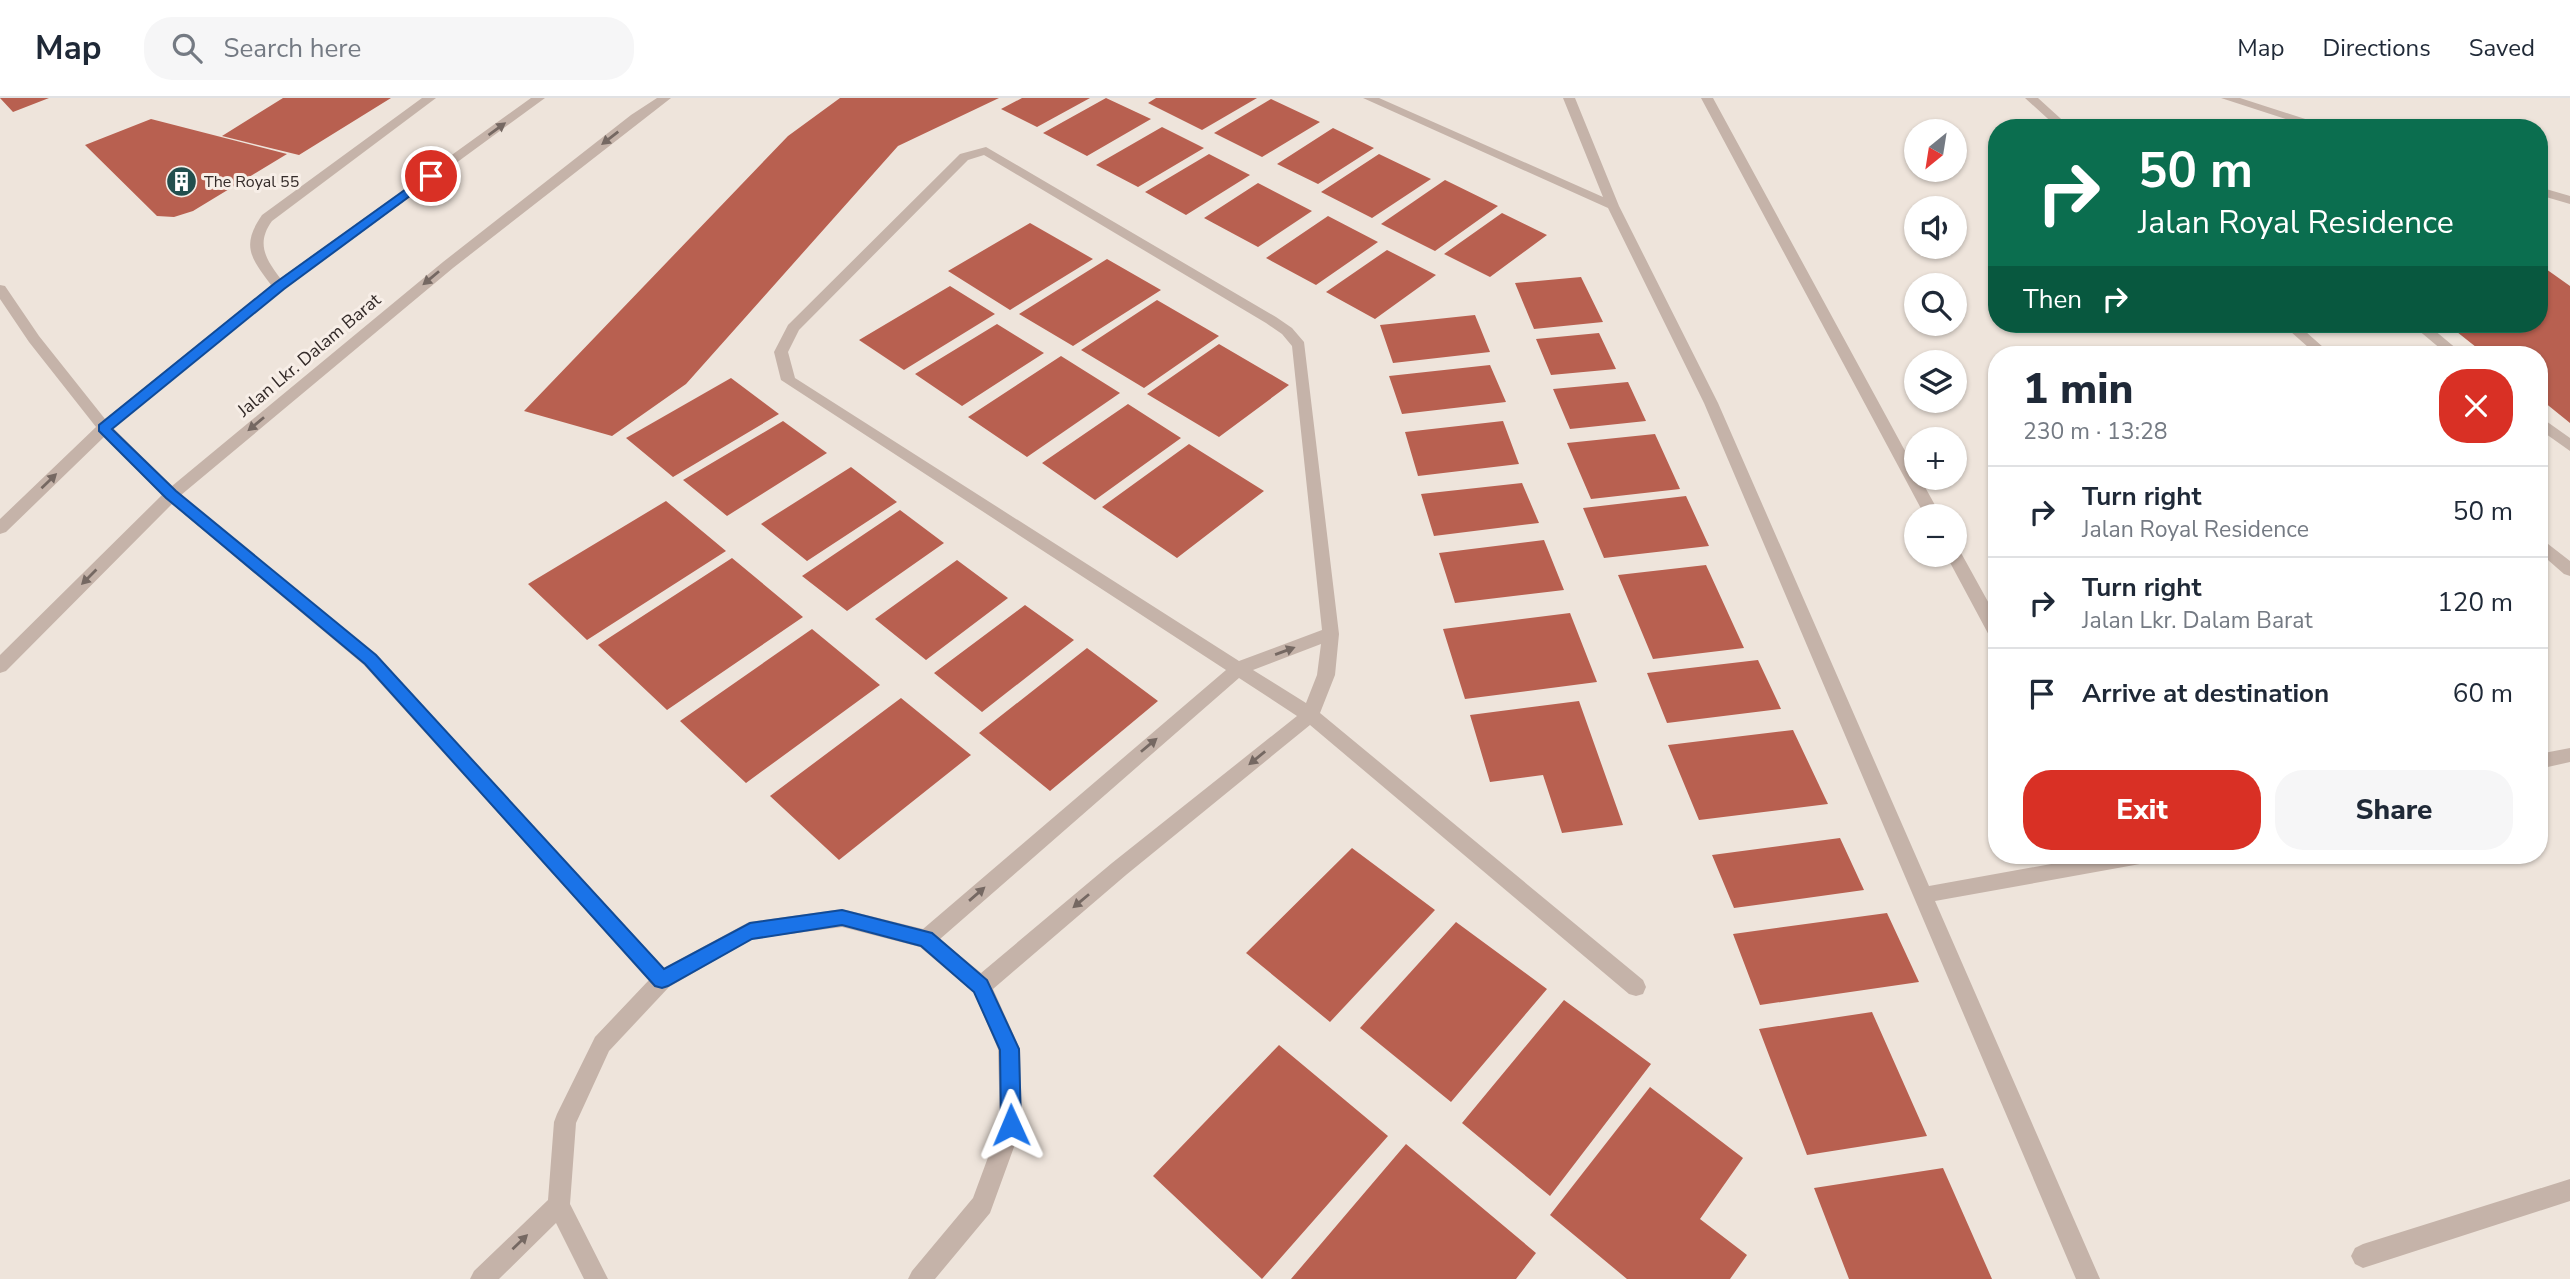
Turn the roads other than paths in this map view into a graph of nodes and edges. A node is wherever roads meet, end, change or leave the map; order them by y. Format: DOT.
graph roads {
  1 [pos="430,98"];
  2 [pos="539,98"];
  3 [pos="665,98"];
  4 [pos="1369,98"];
  5 [pos="1570,98"];
  6 [pos="1707,98"];
  7 [pos="2031,98"];
  8 [pos="2227,98"];
  9 [pos="2055,119"];
  10 [pos="2297,119"];
  11 [pos="2548,194"];
  12 [pos="2570,200"];
  13 [pos="1613,206"];
  14 [pos="279,286"];
  15 [pos="0,289"];
  16 [pos="2299,333"];
  17 [pos="2429,333"];
  18 [pos="2315,346"];
  19 [pos="2446,346"];
  20 [pos="104,428"];
  21 [pos="2548,428"];
  22 [pos="2570,446"];
  23 [pos="171,495"];
  24 [pos="1927,504"];
  25 [pos="0,528"];
  26 [pos="2548,551"];
  27 [pos="1961,567"];
  28 [pos="2570,570"];
  29 [pos="1988,617"];
  30 [pos="1331,634"];
  31 [pos="0,666"];
  32 [pos="1239,668"];
  33 [pos="1310,715"];
  34 [pos="2570,755"];
  35 [pos="2548,760"];
  36 [pos="2087,864"];
  37 [pos="1924,895"];
  38 [pos="926,939"];
  39 [pos="662,980"];
  40 [pos="981,986"];
  41 [pos="1636,987"];
  42 [pos="2570,1190"];
  43 [pos="559,1205"];
  44 [pos="2363,1256"];
  45 [pos="482,1279"];
  46 [pos="596,1279"];
  47 [pos="921,1279"];
  48 [pos="2088,1279"];
  1 -- 14 [label="street"];
  14 -- 2 [label="street, one-way"];
  3 -- 23 [label="street, Jalan Lkr. Dalam Barat, one-way"];
  4 -- 13 [label="street"];
  5 -- 13 [label="street"];
  6 -- 24 [label="street"];
  7 -- 9 [label="street"];
  8 -- 10 [label="street"];
  11 -- 12 [label="street"];
  13 -- 37 [label="street"];
  14 -- 20 [label="street"];
  15 -- 20 [label="street"];
  16 -- 18 [label="street"];
  17 -- 19 [label="street"];
  20 -- 23 [label="street"];
  25 -- 20 [label="street, one-way"];
  21 -- 22 [label="street"];
  23 -- 31 [label="street, Jalan Lkr. Dalam Barat, one-way"];
  23 -- 39 [label="street"];
  26 -- 28 [label="street"];
  27 -- 29 [label="street"];
  32 -- 30 [label="street, one-way"];
  30 -- 32 [label="street"];
  30 -- 33 [label="street"];
  32 -- 33 [label="street"];
  38 -- 32 [label="street, one-way"];
  33 -- 40 [label="street, one-way"];
  33 -- 41 [label="street"];
  34 -- 35 [label="street"];
  36 -- 37 [label="street"];
  37 -- 48 [label="street"];
  38 -- 39 [label="street"];
  38 -- 40 [label="street"];
  39 -- 43 [label="street"];
  40 -- 47 [label="street"];
  42 -- 44 [label="street"];
  45 -- 43 [label="street, one-way"];
  43 -- 46 [label="street"];
}
